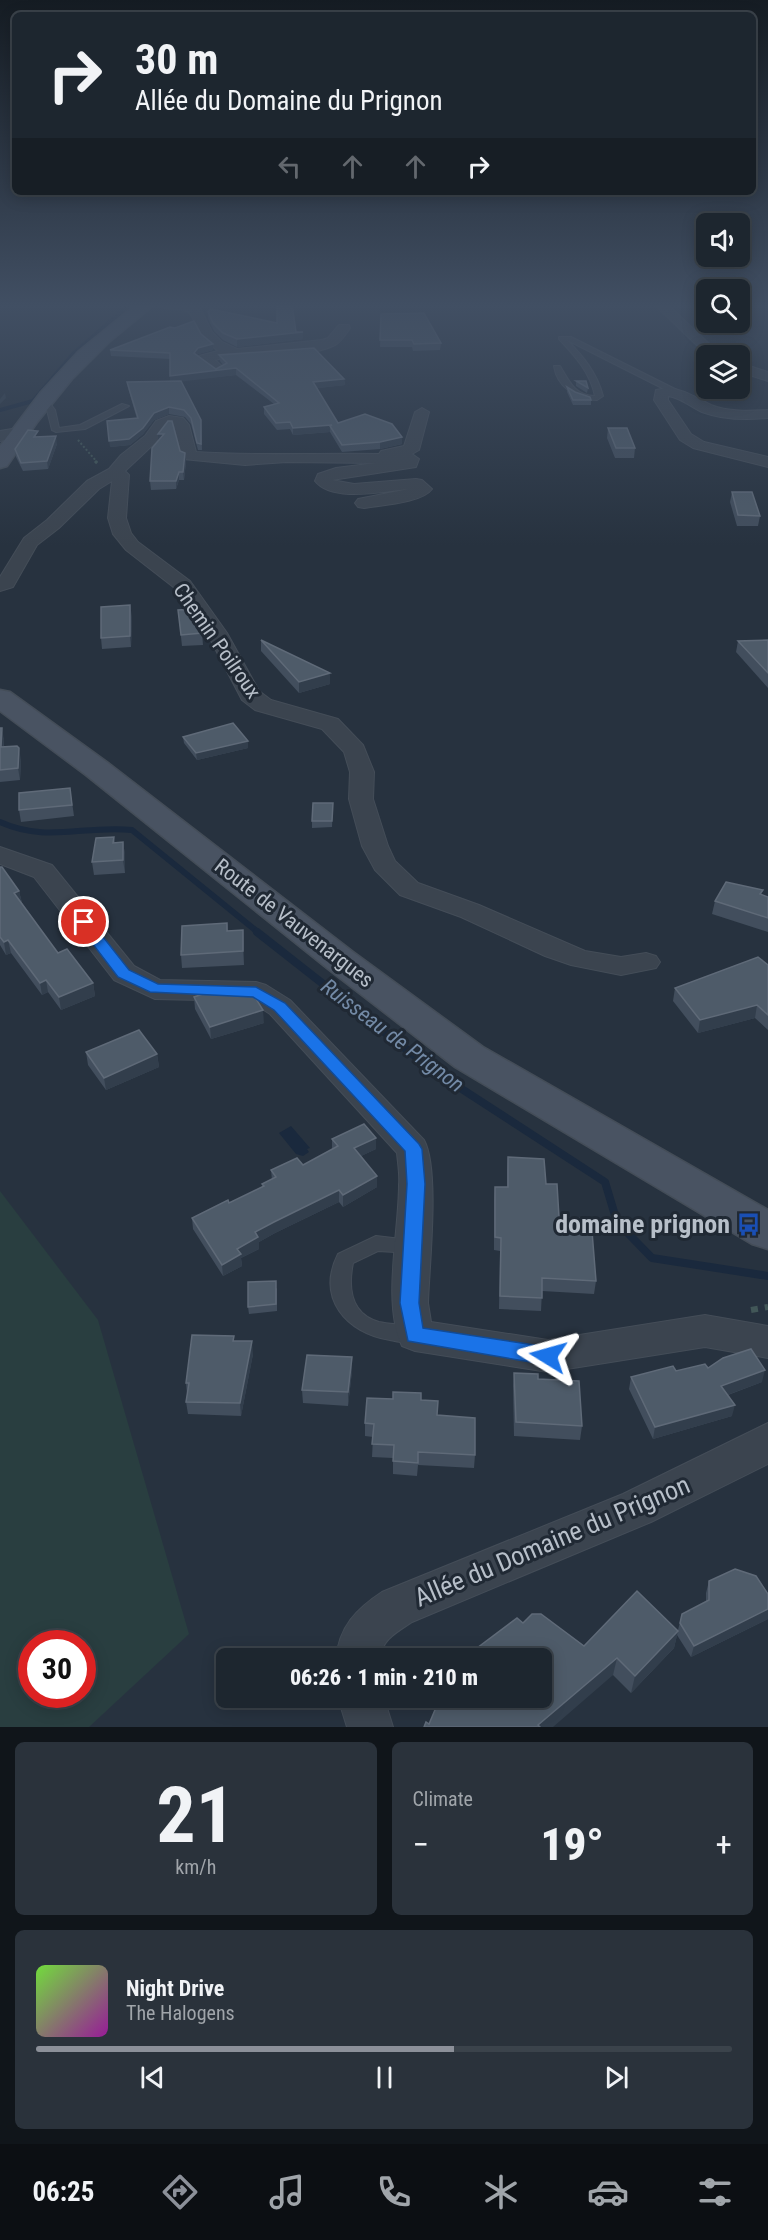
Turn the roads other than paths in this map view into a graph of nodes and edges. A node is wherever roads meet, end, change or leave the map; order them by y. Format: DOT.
graph roads {
  1 [pos="57,385"];
  2 [pos="567,385"];
  3 [pos="596,385"];
  4 [pos="662,385"];
  5 [pos="675,391"];
  6 [pos="43,400"];
  7 [pos="125,406"];
  8 [pos="422,412"];
  9 [pos="768,414"];
  10 [pos="9,438"];
  11 [pos="363,458"];
  12 [pos="0,462"];
  13 [pos="768,462"];
  14 [pos="111,474"];
  15 [pos="364,503"];
  16 [pos="0,585"];
  17 [pos="0,698"];
  18 [pos="0,855"];
  19 [pos="646,962"];
  20 [pos="598,1132"];
  21 [pos="768,1209"];
  22 [pos="768,1231"];
  23 [pos="412,1246"];
  24 [pos="415,1335"];
  25 [pos="768,1342"];
  26 [pos="768,1441"];
  27 [pos="358,1648"];
  28 [pos="364,1708"];
  29 [pos="370,1727"];
  1 -- 6 [label="main road"];
  2 -- 3 [label="lane"];
  4 -- 5 [label="lane"];
  5 -- 9 [label="street"];
  5 -- 13 [label="street"];
  6 -- 7 [label="lane"];
  6 -- 10 [label="main road"];
  8 -- 11 [label="street"];
  10 -- 12 [label="main road"];
  11 -- 14 [label="street"];
  11 -- 15 [label="street"];
  14 -- 16 [label="street"];
  14 -- 19 [label="street, Chemin Poilroux"];
  17 -- 20 [label="main road, Route de Vauvenargues"];
  18 -- 23 [label="street"];
  20 -- 21 [label="main road, Route de Vauvenargues"];
  20 -- 22 [label="main road, Route de Vauvenargues"];
  23 -- 24 [label="street"];
  23 -- 24 [label="lane"];
  24 -- 25 [label="street"];
  26 -- 27 [label="street, Allée du Domaine du Prignon"];
  28 -- 29 [label="street"];
}
